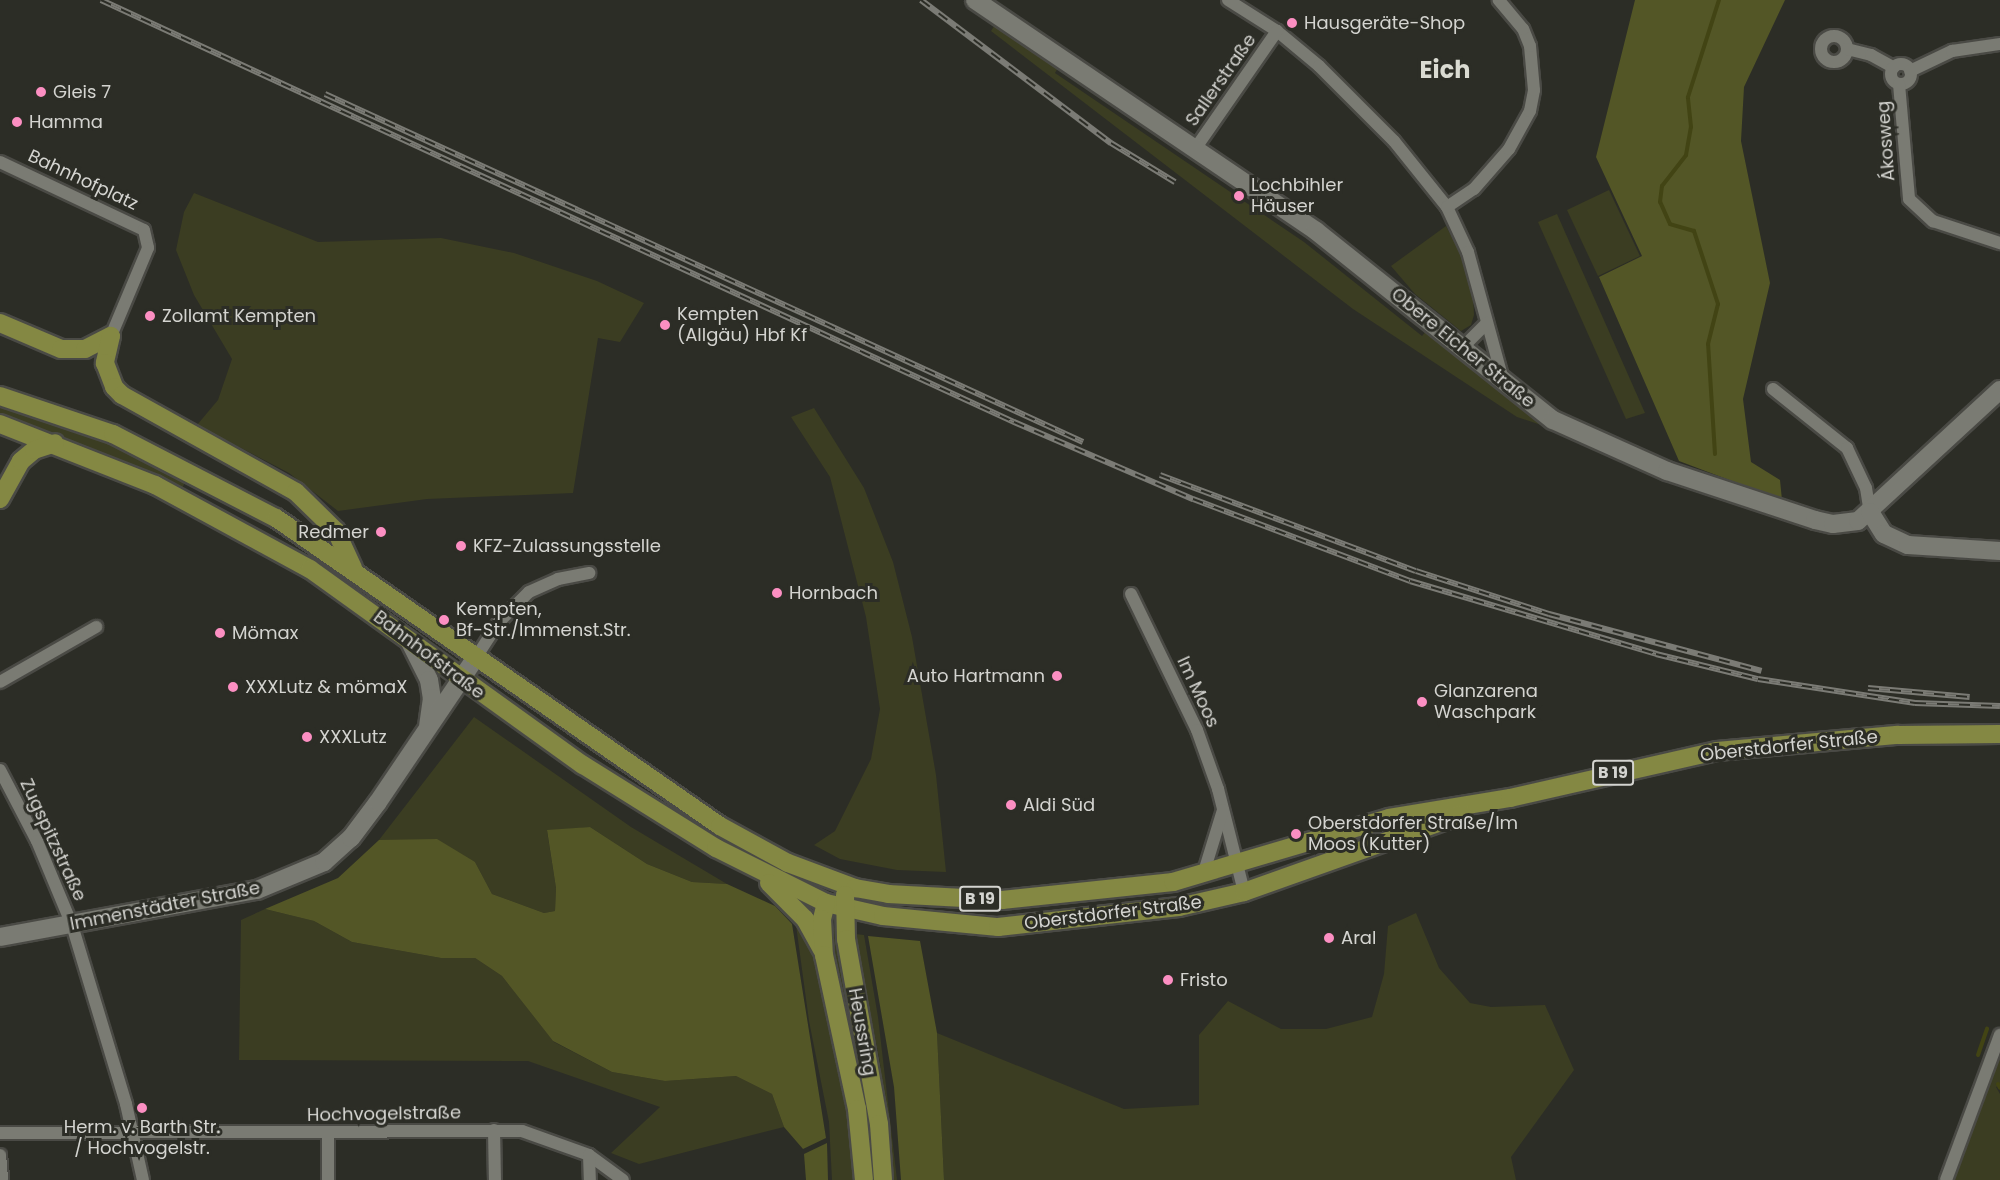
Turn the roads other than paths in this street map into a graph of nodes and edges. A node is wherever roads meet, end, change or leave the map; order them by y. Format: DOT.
graph roads {
  1 [pos="975,0"];
  2 [pos="1228,0"];
  3 [pos="1499,0"];
  4 [pos="1277,31"];
  5 [pos="2000,44"];
  6 [pos="1847,49"];
  7 [pos="1894,68"];
  8 [pos="1910,71"];
  9 [pos="1899,84"];
  10 [pos="1195,149"];
  11 [pos="0,162"];
  12 [pos="1447,207"];
  13 [pos="2000,243"];
  14 [pos="0,323"];
  15 [pos="1487,323"];
  16 [pos="111,336"];
  17 [pos="1461,349"];
  18 [pos="1504,384"];
  19 [pos="1773,389"];
  20 [pos="2000,390"];
  21 [pos="0,396"];
  22 [pos="0,424"];
  23 [pos="55,442"];
  24 [pos="0,499"];
  25 [pos="1870,512"];
  26 [pos="2000,551"];
  27 [pos="353,569"];
  28 [pos="589,573"];
  29 [pos="1131,594"];
  30 [pos="96,627"];
  31 [pos="410,642"];
  32 [pos="475,659"];
  33 [pos="460,680"];
  34 [pos="0,682"];
  35 [pos="426,733"];
  36 [pos="2000,734"];
  37 [pos="0,770"];
  38 [pos="1510,798"];
  39 [pos="1223,809"];
  40 [pos="1238,863"];
  41 [pos="757,871"];
  42 [pos="1203,875"];
  43 [pos="845,885"];
  44 [pos="1244,892"];
  45 [pos="826,903"];
  46 [pos="845,908"];
  47 [pos="72,925"];
  48 [pos="0,937"];
  49 [pos="824,955"];
  50 [pos="2000,1035"];
  51 [pos="494,1130"];
  52 [pos="0,1133"];
  53 [pos="133,1133"];
  54 [pos="328,1133"];
  55 [pos="0,1155"];
  56 [pos="589,1155"];
  57 [pos="2,1180"];
  58 [pos="143,1180"];
  59 [pos="328,1180"];
  60 [pos="495,1180"];
  61 [pos="590,1180"];
  62 [pos="623,1180"];
  63 [pos="864,1180"];
  64 [pos="883,1180"];
  65 [pos="1946,1180"];
  1 -- 10 [label="street, Obere Eicher Straße"];
  2 -- 4 [label="street"];
  3 -- 12 [label="street"];
  4 -- 10 [label="street, Sallerstraße"];
  4 -- 12 [label="street"];
  5 -- 8 [label="street, Ákosweg"];
  6 -- 7 [label="street"];
  7 -- 8 [label="street"];
  7 -- 9 [label="street, Ákosweg"];
  8 -- 9 [label="street, Ákosweg"];
  9 -- 13 [label="street, Ákosweg"];
  10 -- 17 [label="street, Obere Eicher Straße"];
  11 -- 16 [label="street, Bahnhofplatz"];
  12 -- 15 [label="street"];
  14 -- 16 [label="main road"];
  15 -- 17 [label="street"];
  15 -- 18 [label="street"];
  16 -- 27 [label="main road"];
  17 -- 18 [label="street, Obere Eicher Straße"];
  18 -- 25 [label="street, Obere Eicher Straße"];
  19 -- 25 [label="street"];
  20 -- 25 [label="street"];
  21 -- 27 [label="main road, Bahnhofstraße"];
  22 -- 23 [label="main road, Bahnhofstraße"];
  23 -- 24 [label="main road"];
  23 -- 31 [label="main road, Bahnhofstraße"];
  25 -- 26 [label="street"];
  27 -- 32 [label="main road, Bahnhofstraße"];
  28 -- 32 [label="street, Bahnhofstraße"];
  29 -- 39 [label="street, Im Moos"];
  30 -- 34 [label="street"];
  31 -- 33 [label="main road, Bahnhofstraße"];
  31 -- 35 [label="street"];
  32 -- 33 [label="street, Immenstädter Straße"];
  32 -- 43 [label="main road, Bahnhofstraße / B 19"];
  33 -- 35 [label="street, Immenstädter Straße"];
  33 -- 41 [label="main road, Bahnhofstraße / B 19"];
  35 -- 47 [label="street, Immenstädter Straße"];
  36 -- 38 [label="main road, Oberstdorfer Straße / B 19"];
  37 -- 47 [label="street, Zugspitzstraße"];
  38 -- 40 [label="main road, Oberstdorfer Straße / B 19"];
  38 -- 44 [label="main road, Oberstdorfer Straße / B 19"];
  39 -- 40 [label="street, Im Moos"];
  39 -- 42 [label="street"];
  40 -- 42 [label="main road, Oberstdorfer Straße / B 19"];
  40 -- 44 [label="street, Im Moos"];
  41 -- 45 [label="main road, Bahnhofstraße / B 19"];
  41 -- 49 [label="main road"];
  42 -- 43 [label="main road, Oberstdorfer Straße / B 19"];
  43 -- 45 [label="main road"];
  43 -- 46 [label="main road, Heussring"];
  44 -- 46 [label="main road, Oberstdorfer Straße / B 19"];
  45 -- 46 [label="main road, Bahnhofstraße / B 19"];
  45 -- 49 [label="main road, Heussring"];
  46 -- 64 [label="main road, Heussring"];
  47 -- 48 [label="street, Immenstädter Straße"];
  47 -- 53 [label="street, Zugspitzstraße"];
  49 -- 63 [label="main road, Heussring"];
  50 -- 65 [label="street"];
  51 -- 54 [label="street, Hochvogelstraße"];
  51 -- 56 [label="street, Hochvogelstraße"];
  51 -- 60 [label="street"];
  52 -- 53 [label="street, Hochvogelstraße"];
  53 -- 54 [label="street, Hochvogelstraße"];
  53 -- 58 [label="street, Zugspitzstraße"];
  54 -- 59 [label="street"];
  55 -- 57 [label="street"];
  56 -- 61 [label="street"];
  56 -- 62 [label="street, Hochvogelstraße"];
}
